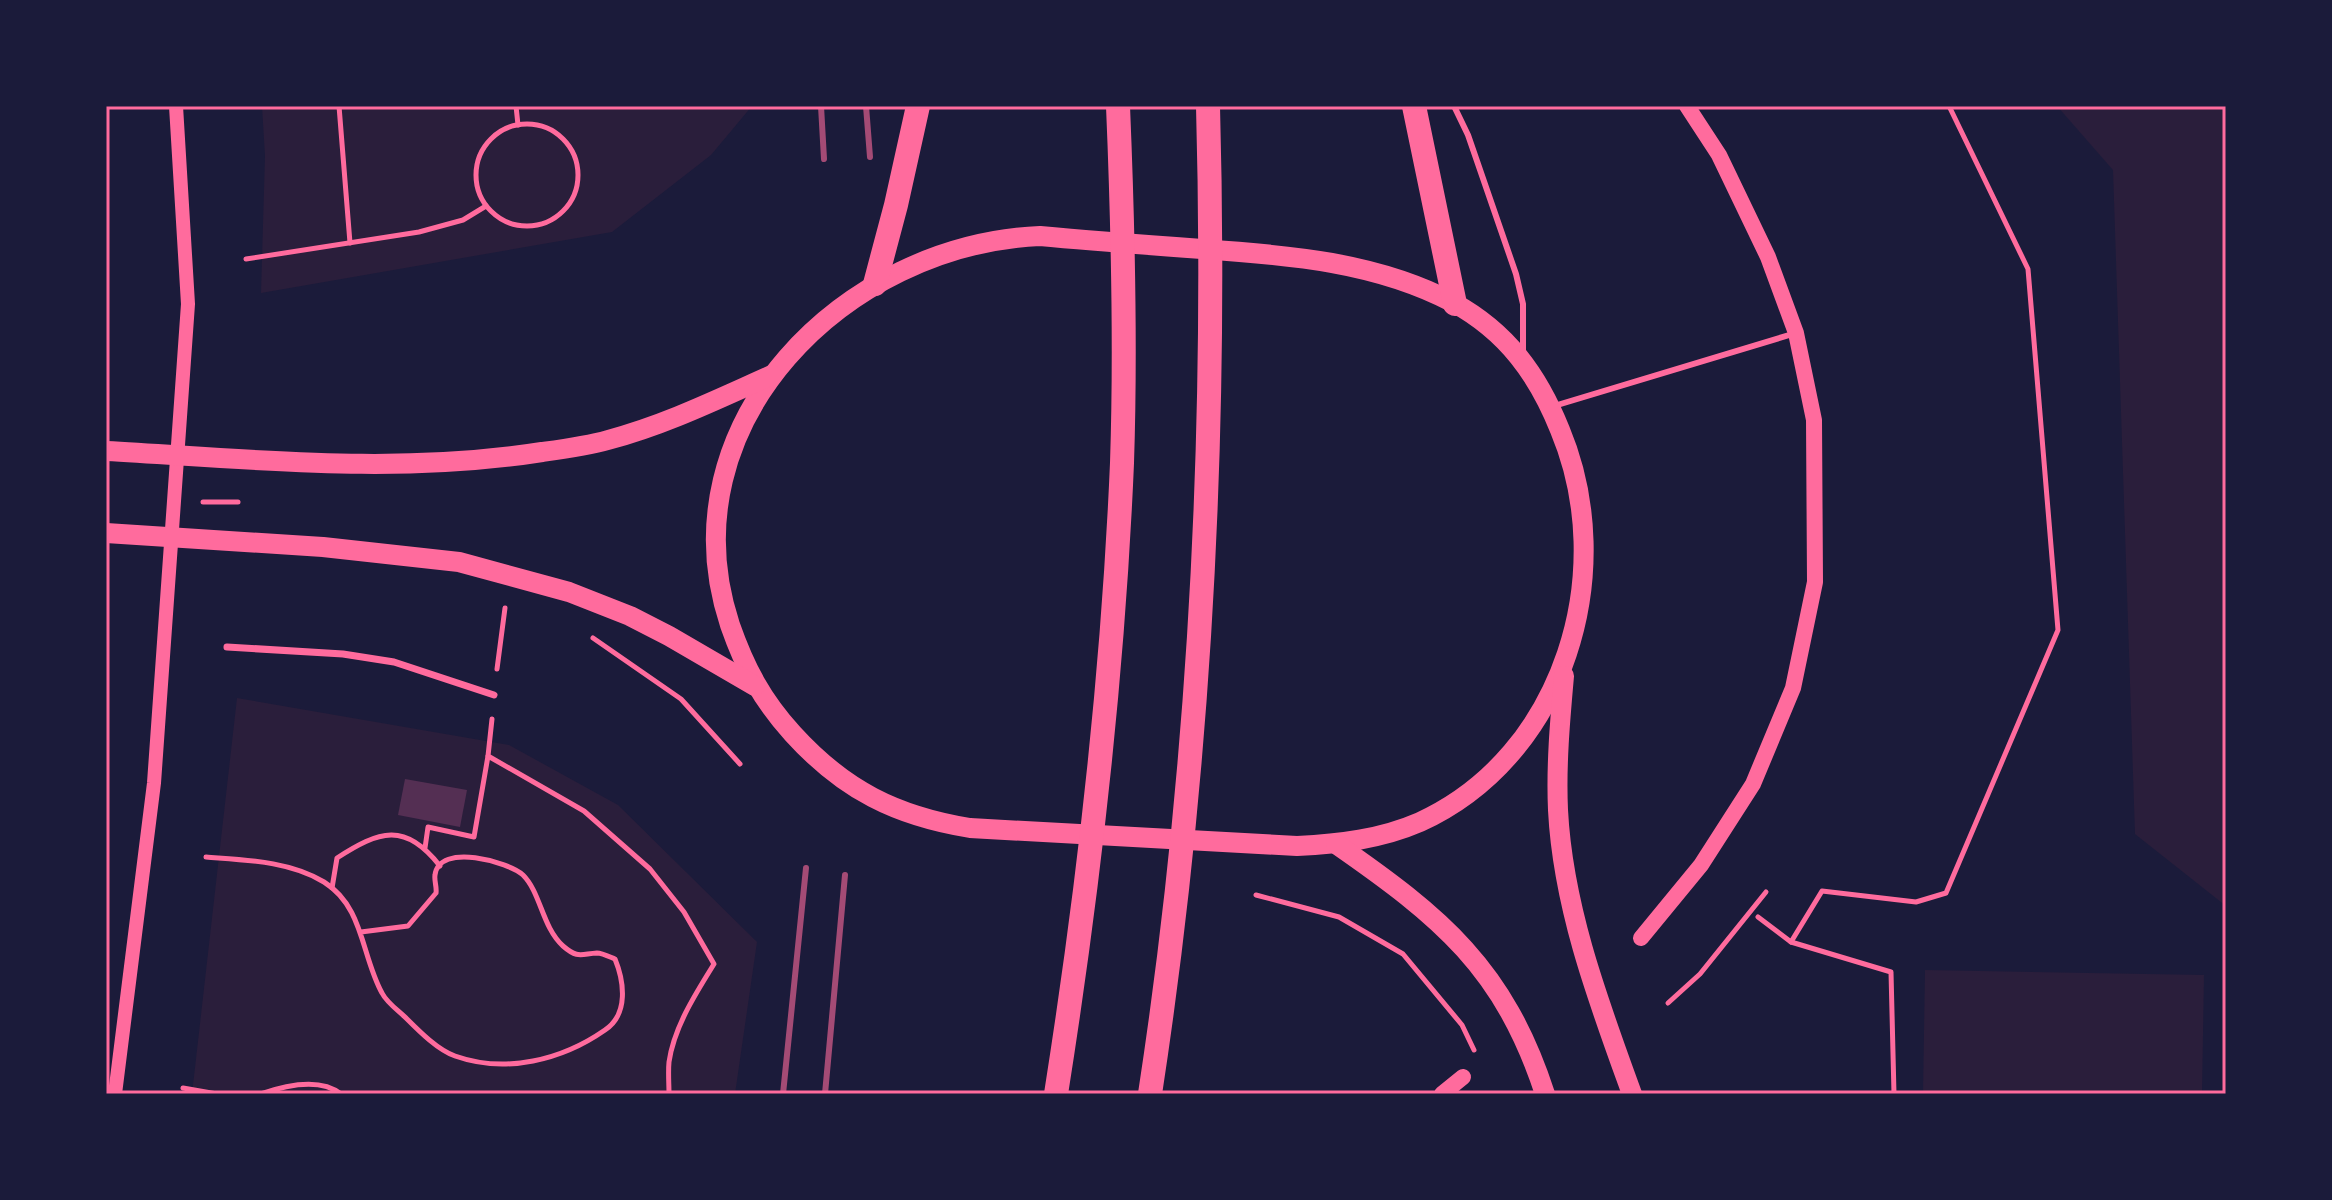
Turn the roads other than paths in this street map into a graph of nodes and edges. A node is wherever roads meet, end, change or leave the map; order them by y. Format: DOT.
graph roads {
  1 [pos="176,106"];
  2 [pos="918,106"];
  3 [pos="1118,106"];
  4 [pos="1208,106"];
  5 [pos="1414,106"];
  6 [pos="1454,106"];
  7 [pos="1687,106"];
  8 [pos="875,284"];
  9 [pos="1455,304"];
  10 [pos="1796,333"];
  11 [pos="1523,359"];
  12 [pos="772,375"];
  13 [pos="1551,407"];
  14 [pos="106,451"];
  15 [pos="106,533"];
  16 [pos="227,647"];
  17 [pos="1565,664"];
  18 [pos="755,686"];
  19 [pos="494,695"];
  20 [pos="1336,844"];
  21 [pos="1641,938"];
  22 [pos="1463,1077"];
  23 [pos="115,1094"];
  24 [pos="1056,1094"];
  25 [pos="1150,1094"];
  26 [pos="1442,1094"];
  27 [pos="1545,1094"];
  28 [pos="1632,1094"];
  1 -- 23 [label="street"];
  2 -- 8 [label="highway"];
  3 -- 24 [label="highway"];
  4 -- 25 [label="highway"];
  5 -- 9 [label="highway"];
  6 -- 11 [label="lane"];
  7 -- 10 [label="main road"];
  8 -- 9 [label="main road"];
  8 -- 12 [label="main road"];
  9 -- 11 [label="main road"];
  10 -- 13 [label="lane"];
  10 -- 21 [label="main road"];
  11 -- 13 [label="main road"];
  12 -- 14 [label="main road"];
  12 -- 18 [label="main road"];
  13 -- 17 [label="main road"];
  15 -- 18 [label="main road"];
  16 -- 19 [label="street"];
  17 -- 20 [label="main road"];
  17 -- 28 [label="main road"];
  18 -- 20 [label="main road"];
  20 -- 27 [label="main road"];
  22 -- 26 [label="main road"];
}
